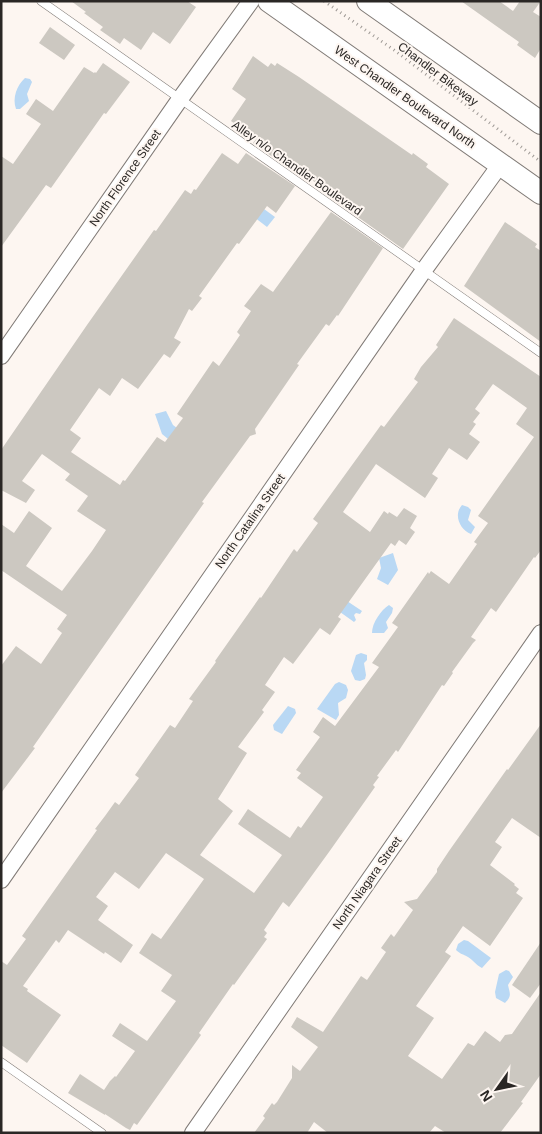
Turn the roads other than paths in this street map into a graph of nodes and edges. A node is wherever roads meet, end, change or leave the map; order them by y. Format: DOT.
graph roads {
  1 [pos="41,1"];
  2 [pos="251,1"];
  3 [pos="269,1"];
  4 [pos="368,1"];
  5 [pos="180,99"];
  6 [pos="539,118"];
  7 [pos="500,165"];
  8 [pos="541,193"];
  9 [pos="424,270"];
  10 [pos="541,353"];
  11 [pos="1,356"];
  12 [pos="541,633"];
  13 [pos="1,880"];
  14 [pos="1,1062"];
  15 [pos="102,1133"];
  16 [pos="193,1133"];
  1 -- 5 [label="lane, Alley n/o Chandler Boulevard"];
  2 -- 5 [label="street, North Florence Street"];
  3 -- 7 [label="main road, West Chandler Boulevard North"];
  4 -- 6 [label="main road"];
  5 -- 9 [label="lane, Alley n/o Chandler Boulevard"];
  5 -- 11 [label="street, North Florence Street"];
  7 -- 8 [label="main road, West Chandler Boulevard North"];
  7 -- 9 [label="street, North Catalina Street"];
  9 -- 10 [label="lane, Alley n/o Chandler Boulevard"];
  9 -- 13 [label="street, North Catalina Street"];
  12 -- 16 [label="street, North Niagara Street"];
  14 -- 15 [label="lane"];
}
